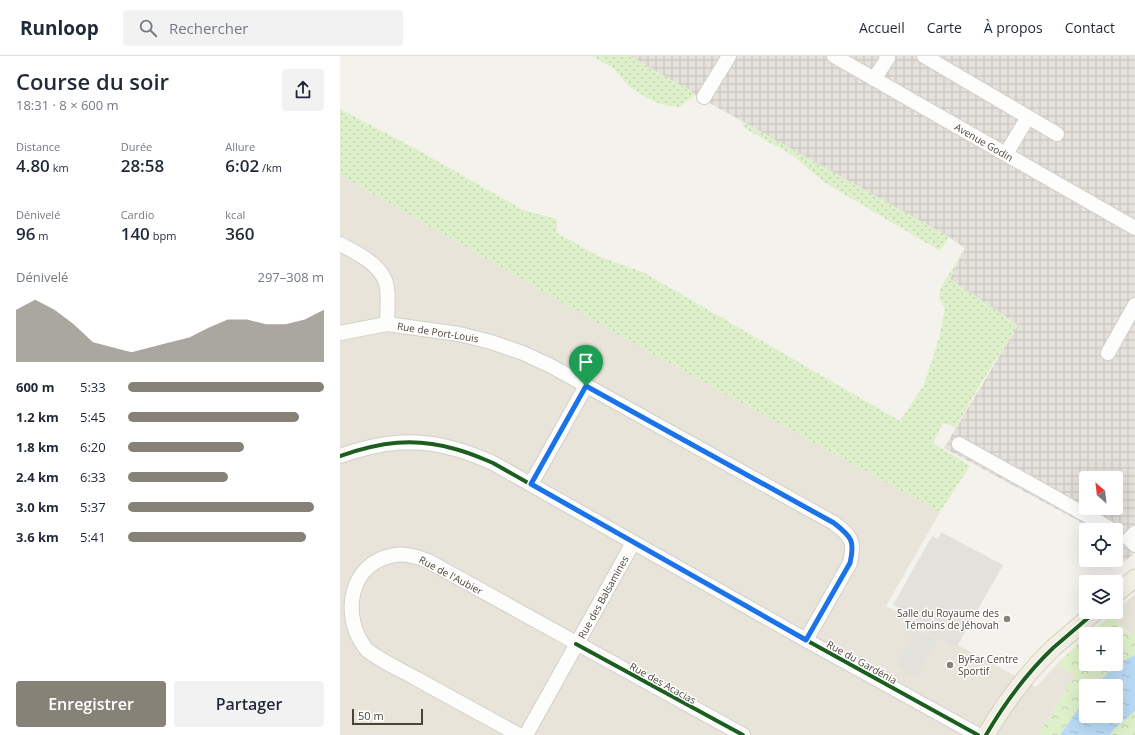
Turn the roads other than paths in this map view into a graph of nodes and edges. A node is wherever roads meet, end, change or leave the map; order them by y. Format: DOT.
graph roads {
  1 [pos="729,56"];
  2 [pos="834,56"];
  3 [pos="888,56"];
  4 [pos="924,56"];
  5 [pos="874,79"];
  6 [pos="704,97"];
  7 [pos="1028,118"];
  8 [pos="1057,134"];
  9 [pos="1006,154"];
  10 [pos="1135,228"];
  11 [pos="340,244"];
  12 [pos="1135,305"];
  13 [pos="387,324"];
  14 [pos="340,332"];
  15 [pos="1108,353"];
  16 [pos="586,386"];
  17 [pos="959,444"];
  18 [pos="340,456"];
  19 [pos="531,484"];
  20 [pos="1101,523"];
  21 [pos="1123,535"];
  22 [pos="1133,539"];
  23 [pos="633,543"];
  24 [pos="1135,578"];
  25 [pos="1123,588"];
  26 [pos="1087,619"];
  27 [pos="806,640"];
  28 [pos="576,644"];
  29 [pos="519,735"];
  30 [pos="526,735"];
  31 [pos="743,735"];
  32 [pos="978,735"];
  33 [pos="986,735"];
  1 -- 6 [label="street"];
  2 -- 5 [label="street, Avenue Godin"];
  3 -- 5 [label="street"];
  4 -- 7 [label="street"];
  5 -- 9 [label="street, Avenue Godin"];
  7 -- 8 [label="street"];
  7 -- 9 [label="street"];
  9 -- 10 [label="street, Avenue Godin"];
  11 -- 13 [label="street"];
  12 -- 15 [label="street"];
  13 -- 14 [label="street, Rue de Port-Louis"];
  13 -- 16 [label="street, Rue de Port-Louis"];
  16 -- 19 [label="street"];
  16 -- 27 [label="street, Rue de Port-Louis"];
  17 -- 20 [label="street"];
  18 -- 19 [label="street, Rue du Gardénia"];
  19 -- 23 [label="street, Rue du Gardénia"];
  21 -- 22 [label="street"];
  23 -- 27 [label="street, Rue du Gardénia"];
  23 -- 28 [label="street, Rue des Balsamines"];
  24 -- 25 [label="main road"];
  26 -- 33 [label="main road"];
  27 -- 32 [label="street, Rue du Gardénia"];
  28 -- 29 [label="street, Rue de l'Aubier"];
  28 -- 30 [label="street, Rue des Balsamines"];
  28 -- 31 [label="street, Rue des Acacias"];
}
